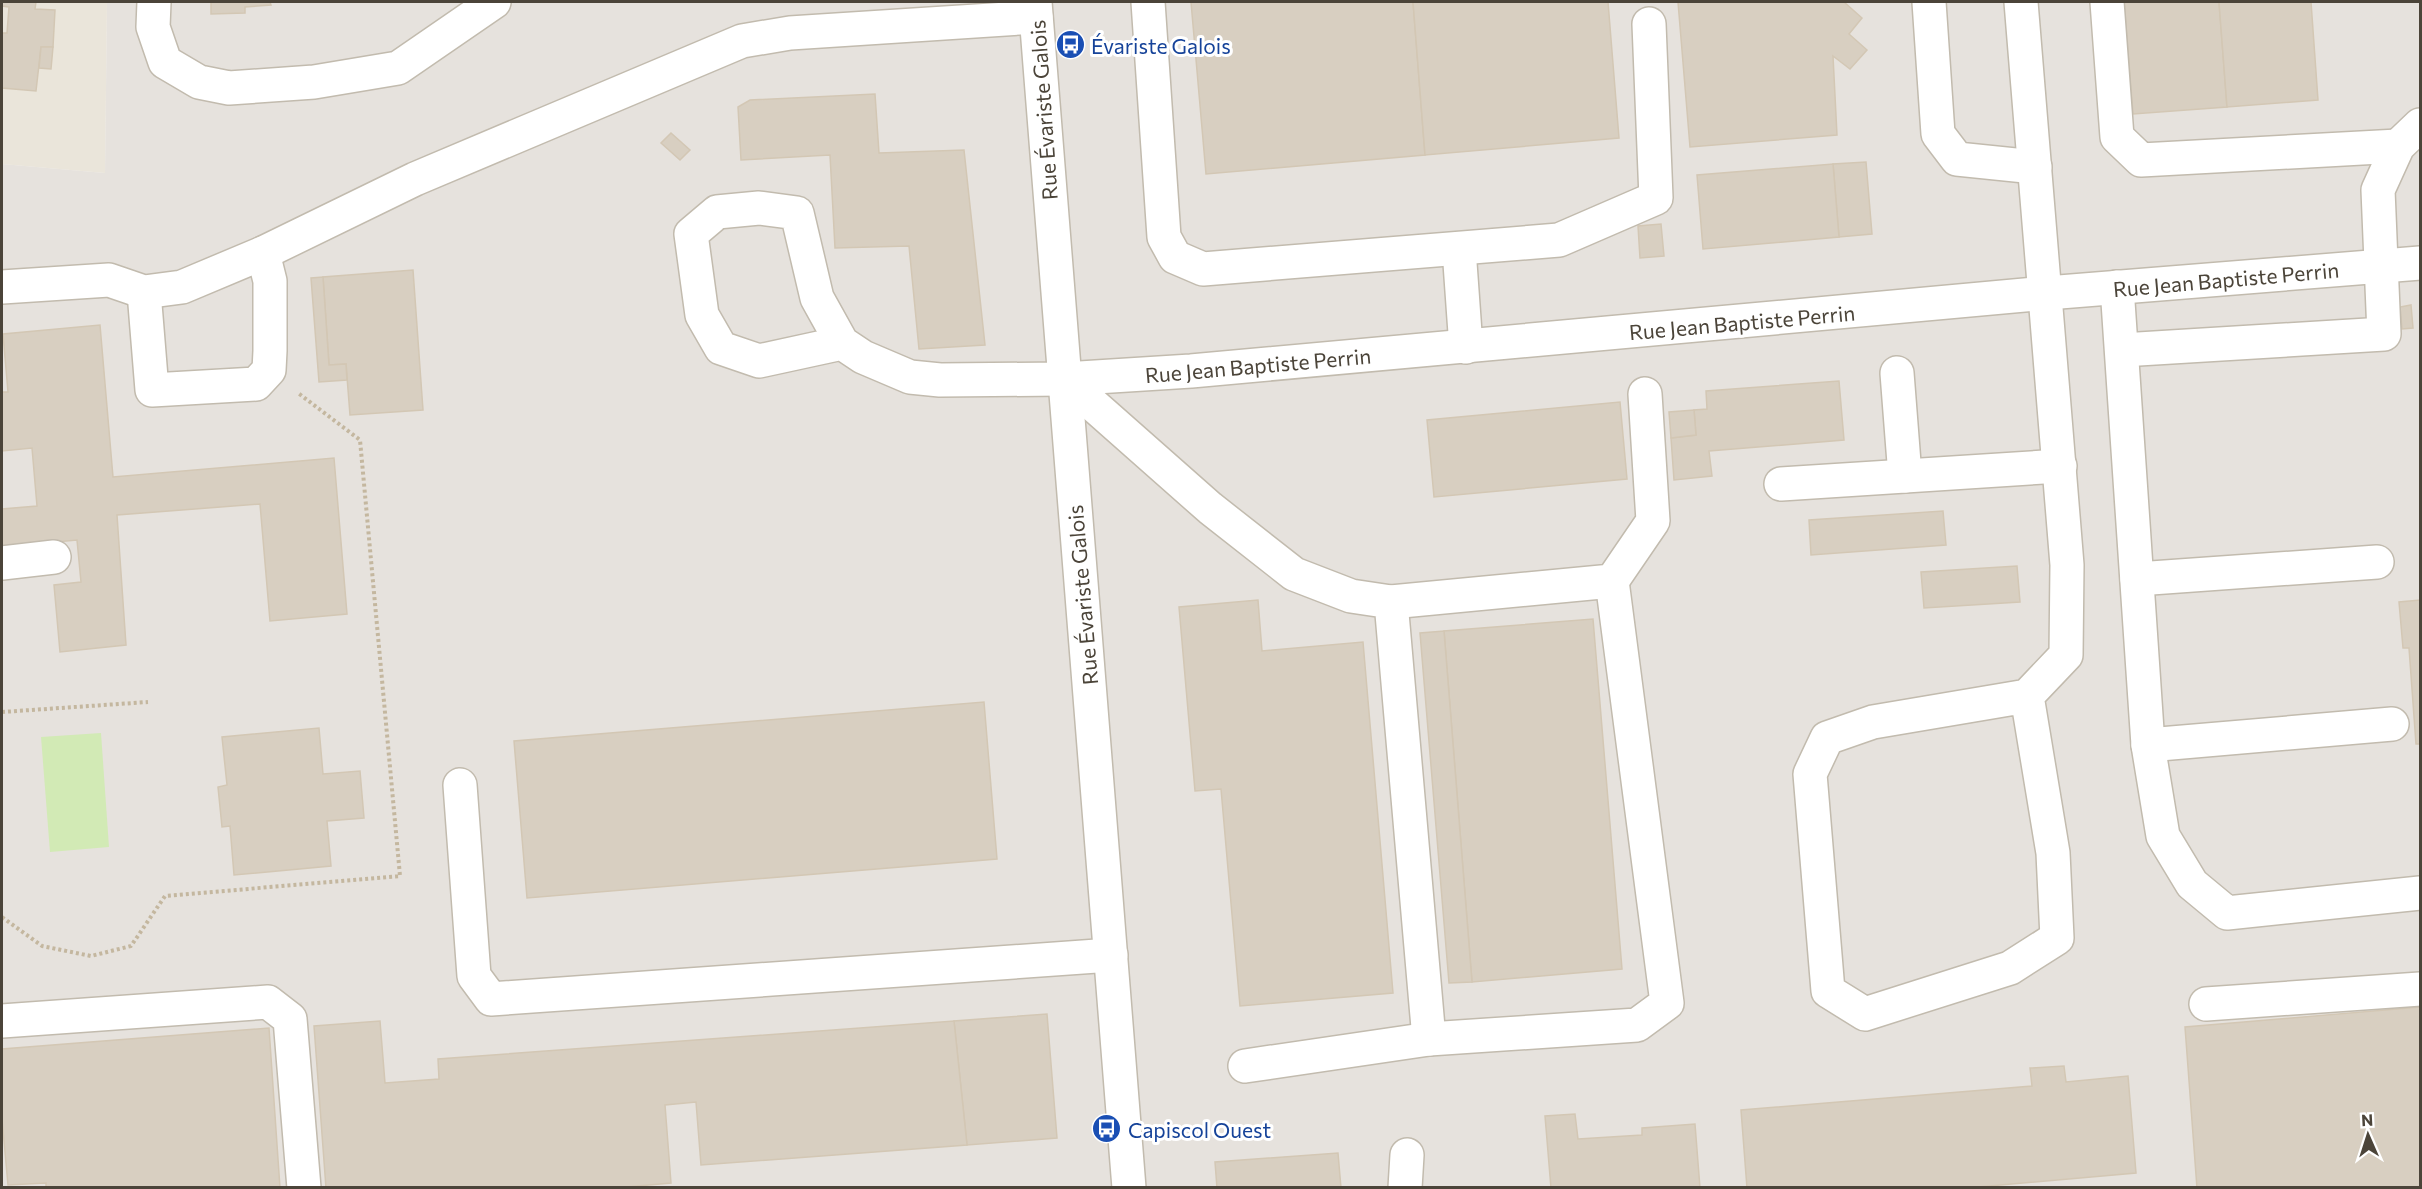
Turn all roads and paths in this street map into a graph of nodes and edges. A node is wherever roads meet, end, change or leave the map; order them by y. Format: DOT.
graph roads {
  1 [pos="154,2"];
  2 [pos="494,2"];
  3 [pos="1148,2"];
  4 [pos="1929,2"];
  5 [pos="2021,2"];
  6 [pos="2107,2"];
  7 [pos="1036,9"];
  8 [pos="1649,24"];
  9 [pos="2409,136"];
  10 [pos="2036,167"];
  11 [pos="1459,249"];
  12 [pos="263,253"];
  13 [pos="2421,263"];
  14 [pos="2381,266"];
  15 [pos="2,286"];
  16 [pos="2117,287"];
  17 [pos="144,292"];
  18 [pos="2047,293"];
  19 [pos="842,343"];
  20 [pos="1466,347"];
  21 [pos="2122,350"];
  22 [pos="269,370"];
  23 [pos="1897,373"];
  24 [pos="1064,380"];
  25 [pos="1644,394"];
  26 [pos="2060,466"];
  27 [pos="1905,476"];
  28 [pos="1781,484"];
  29 [pos="54,557"];
  30 [pos="2377,562"];
  31 [pos="2,563"];
  32 [pos="2137,579"];
  33 [pos="1612,581"];
  34 [pos="1390,602"];
  35 [pos="2027,696"];
  36 [pos="148,702"];
  37 [pos="2,712"];
  38 [pos="2392,724"];
  39 [pos="2148,745"];
  40 [pos="460,785"];
  41 [pos="2421,893"];
  42 [pos="2,917"];
  43 [pos="1111,955"];
  44 [pos="2421,989"];
  45 [pos="2206,1004"];
  46 [pos="2,1021"];
  47 [pos="1429,1039"];
  48 [pos="1245,1066"];
  49 [pos="1407,1155"];
  50 [pos="304,1188"];
  51 [pos="1129,1188"];
  52 [pos="1405,1188"];
  1 -- 2 [label="street"];
  3 -- 11 [label="street"];
  4 -- 10 [label="street"];
  5 -- 10 [label="street"];
  6 -- 9 [label="street"];
  7 -- 12 [label="street"];
  7 -- 24 [label="street, Rue Évariste Galois"];
  8 -- 11 [label="street"];
  9 -- 14 [label="street"];
  10 -- 18 [label="street"];
  11 -- 20 [label="street"];
  12 -- 17 [label="street"];
  12 -- 22 [label="street"];
  13 -- 14 [label="street, Rue Jean Baptiste Perrin"];
  14 -- 16 [label="street, Rue Jean Baptiste Perrin"];
  14 -- 21 [label="street"];
  15 -- 17 [label="street"];
  16 -- 18 [label="street, Rue Jean Baptiste Perrin"];
  16 -- 21 [label="street"];
  17 -- 22 [label="street"];
  18 -- 20 [label="street, Rue Jean Baptiste Perrin"];
  18 -- 26 [label="street"];
  19 -- 19 [label="street"];
  19 -- 24 [label="street, Rue Jean Baptiste Perrin"];
  20 -- 24 [label="street, Rue Jean Baptiste Perrin"];
  21 -- 32 [label="street"];
  22 -- 42 [label="path"];
  23 -- 27 [label="street"];
  24 -- 34 [label="street"];
  24 -- 43 [label="street, Rue Évariste Galois"];
  25 -- 33 [label="street"];
  26 -- 27 [label="street"];
  26 -- 35 [label="street"];
  27 -- 28 [label="street"];
  29 -- 31 [label="street"];
  30 -- 32 [label="street"];
  32 -- 39 [label="street"];
  33 -- 34 [label="street"];
  33 -- 47 [label="street"];
  34 -- 47 [label="street"];
  35 -- 35 [label="street"];
  36 -- 37 [label="path"];
  38 -- 39 [label="street"];
  39 -- 41 [label="street"];
  40 -- 43 [label="street"];
  43 -- 51 [label="street, Rue Évariste Galois"];
  44 -- 45 [label="street"];
  46 -- 50 [label="street"];
  47 -- 48 [label="street"];
  49 -- 52 [label="street"];
}
